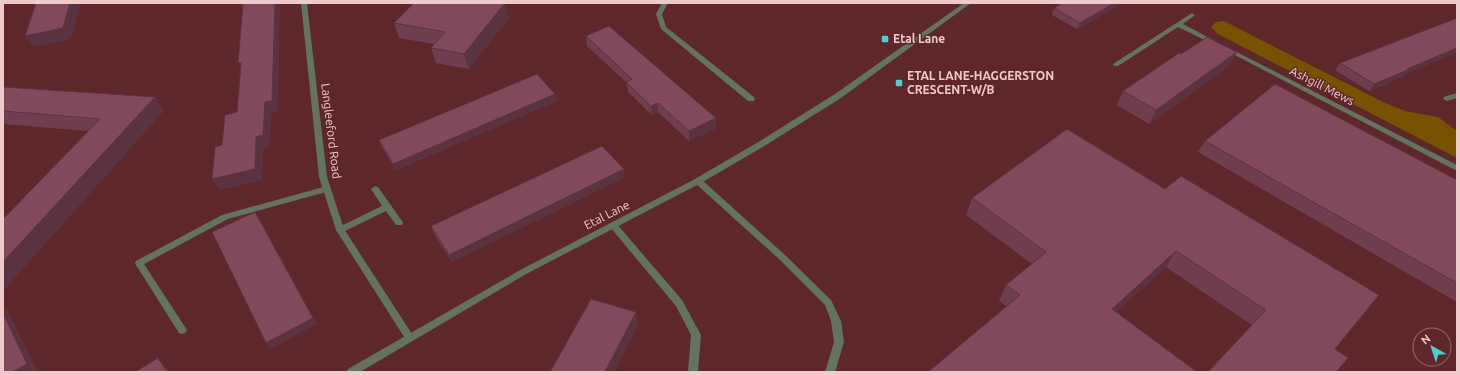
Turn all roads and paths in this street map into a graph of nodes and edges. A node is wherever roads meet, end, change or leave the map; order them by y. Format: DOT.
graph roads {
  1 [pos="304,3"];
  2 [pos="665,3"];
  3 [pos="968,3"];
  4 [pos="1192,15"];
  5 [pos="1178,24"];
  6 [pos="1116,64"];
  7 [pos="1457,95"];
  8 [pos="751,99"];
  9 [pos="1447,99"];
  10 [pos="1457,168"];
  11 [pos="698,181"];
  12 [pos="327,189"];
  13 [pos="375,189"];
  14 [pos="387,207"];
  15 [pos="399,223"];
  16 [pos="613,224"];
  17 [pos="340,230"];
  18 [pos="182,330"];
  19 [pos="409,336"];
  20 [pos="351,372"];
  21 [pos="693,372"];
  22 [pos="830,372"];
  1 -- 12 [label="street, Langleeford Road"];
  2 -- 8 [label="street"];
  3 -- 11 [label="street, Etal Lane"];
  4 -- 5 [label="street"];
  5 -- 6 [label="street"];
  5 -- 10 [label="street, Ashgill Mews"];
  7 -- 9 [label="street"];
  11 -- 16 [label="street, Etal Lane"];
  11 -- 22 [label="street"];
  12 -- 17 [label="street, Langleeford Road"];
  12 -- 18 [label="street"];
  13 -- 14 [label="street"];
  14 -- 15 [label="street"];
  14 -- 17 [label="street"];
  16 -- 19 [label="street, Etal Lane"];
  16 -- 21 [label="street"];
  17 -- 19 [label="street, Langleeford Road"];
  19 -- 20 [label="street, Etal Lane"];
}
